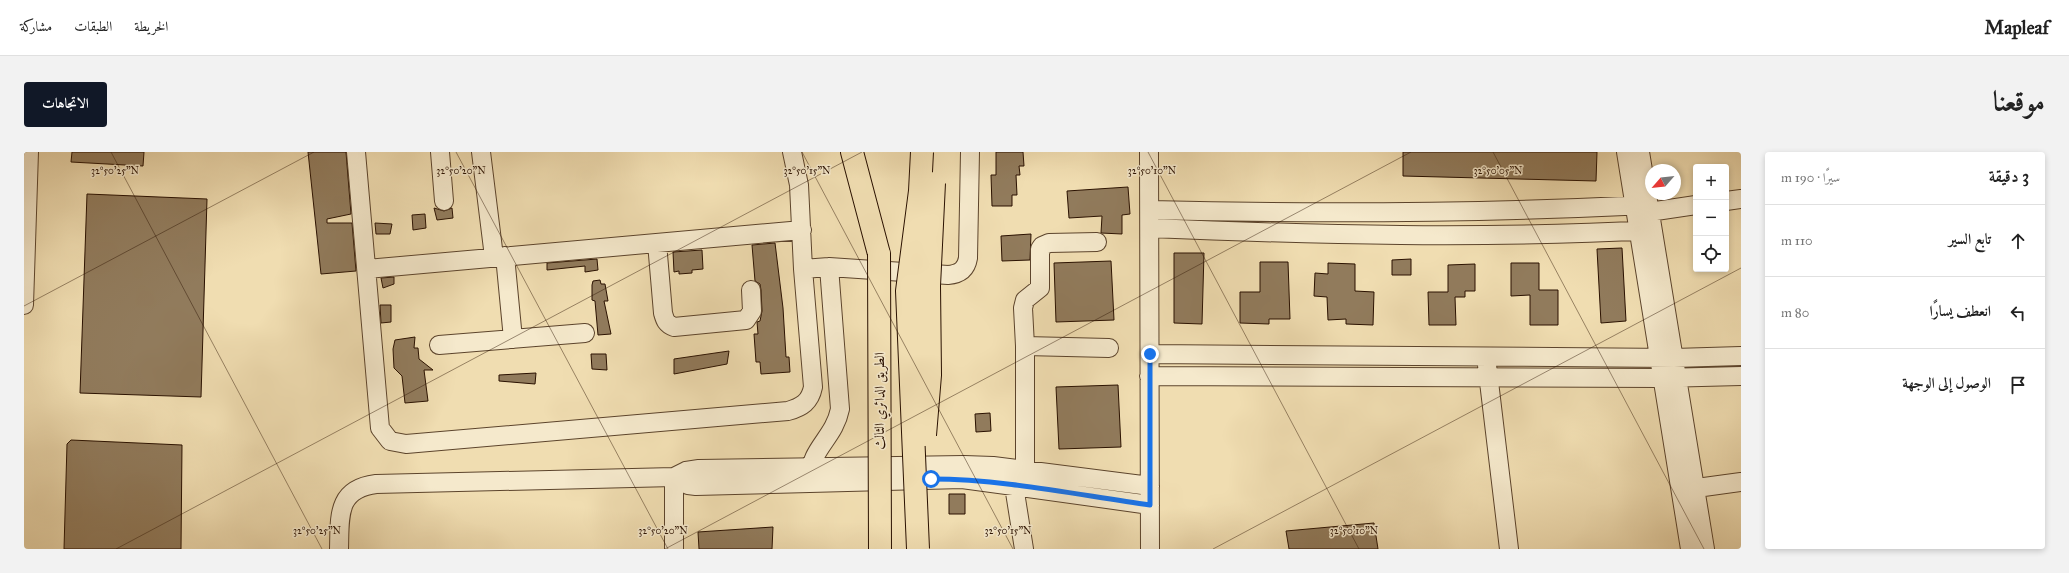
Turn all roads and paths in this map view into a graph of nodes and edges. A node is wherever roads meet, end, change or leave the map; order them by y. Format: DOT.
graph roads {
  1 [pos="29,152"];
  2 [pos="356,152"];
  3 [pos="440,152"];
  4 [pos="481,152"];
  5 [pos="792,152"];
  6 [pos="852,152"];
  7 [pos="922,152"];
  8 [pos="935,152"];
  9 [pos="970,152"];
  10 [pos="1149,152"];
  11 [pos="1626,152"];
  12 [pos="1640,152"];
  13 [pos="1741,199"];
  14 [pos="444,201"];
  15 [pos="1729,201"];
  16 [pos="1693,205"];
  17 [pos="1644,208"];
  18 [pos="1150,210"];
  19 [pos="1150,228"];
  20 [pos="802,230"];
  21 [pos="1645,231"];
  22 [pos="657,242"];
  23 [pos="1097,242"];
  24 [pos="500,257"];
  25 [pos="829,268"];
  26 [pos="803,269"];
  27 [pos="367,270"];
  28 [pos="751,290"];
  29 [pos="24,305"];
  30 [pos="585,333"];
  31 [pos="513,339"];
  32 [pos="439,345"];
  33 [pos="1025,346"];
  34 [pos="1110,348"];
  35 [pos="1150,354"];
  36 [pos="1741,356"];
  37 [pos="1486,357"];
  38 [pos="1666,358"];
  39 [pos="1149,376"];
  40 [pos="1741,376"];
  41 [pos="1488,377"];
  42 [pos="1669,378"];
  43 [pos="1024,470"];
  44 [pos="810,475"];
  45 [pos="674,477"];
  46 [pos="1741,482"];
  47 [pos="1014,486"];
  48 [pos="1150,486"];
  49 [pos="1687,489"];
  50 [pos="1150,505"];
  51 [pos="918,517"];
  52 [pos="339,549"];
  53 [pos="674,549"];
  54 [pos="880,549"];
  55 [pos="918,549"];
  56 [pos="1024,549"];
  57 [pos="1150,549"];
  58 [pos="1509,549"];
  59 [pos="1690,549"];
  60 [pos="1705,549"];
  1 -- 29 [label="street"];
  2 -- 27 [label="street"];
  3 -- 14 [label="street"];
  4 -- 24 [label="street"];
  5 -- 20 [label="street"];
  6 -- 54 [label="highway, الطريق الدائري الثالث, bridge"];
  7 -- 51 [label="highway, bridge"];
  8 -- 51 [label="highway, bridge"];
  9 -- 25 [label="street"];
  10 -- 18 [label="street"];
  11 -- 17 [label="street"];
  12 -- 17 [label="street"];
  13 -- 15 [label="street"];
  16 -- 17 [label="street"];
  17 -- 18 [label="street"];
  17 -- 21 [label="street"];
  18 -- 19 [label="street"];
  19 -- 21 [label="street"];
  19 -- 35 [label="street"];
  20 -- 22 [label="street"];
  20 -- 26 [label="street"];
  21 -- 38 [label="street"];
  22 -- 24 [label="street"];
  22 -- 28 [label="street"];
  23 -- 33 [label="street"];
  24 -- 27 [label="street"];
  24 -- 31 [label="street"];
  25 -- 26 [label="street"];
  25 -- 44 [label="street"];
  26 -- 27 [label="street"];
  30 -- 31 [label="street"];
  31 -- 32 [label="street"];
  33 -- 34 [label="street"];
  33 -- 43 [label="street"];
  35 -- 37 [label="street"];
  35 -- 39 [label="street"];
  36 -- 38 [label="street"];
  37 -- 38 [label="street"];
  37 -- 41 [label="street"];
  38 -- 42 [label="street"];
  39 -- 41 [label="street"];
  39 -- 48 [label="street"];
  40 -- 42 [label="street"];
  41 -- 42 [label="street"];
  41 -- 58 [label="street"];
  42 -- 49 [label="street"];
  43 -- 44 [label="street"];
  43 -- 48 [label="street"];
  44 -- 45 [label="street"];
  44 -- 47 [label="street"];
  45 -- 52 [label="street"];
  45 -- 53 [label="street"];
  46 -- 49 [label="street"];
  47 -- 50 [label="street"];
  47 -- 56 [label="street"];
  48 -- 50 [label="street"];
  49 -- 59 [label="street"];
  49 -- 60 [label="street"];
  50 -- 57 [label="street"];
  51 -- 55 [label="highway, bridge"];
}
